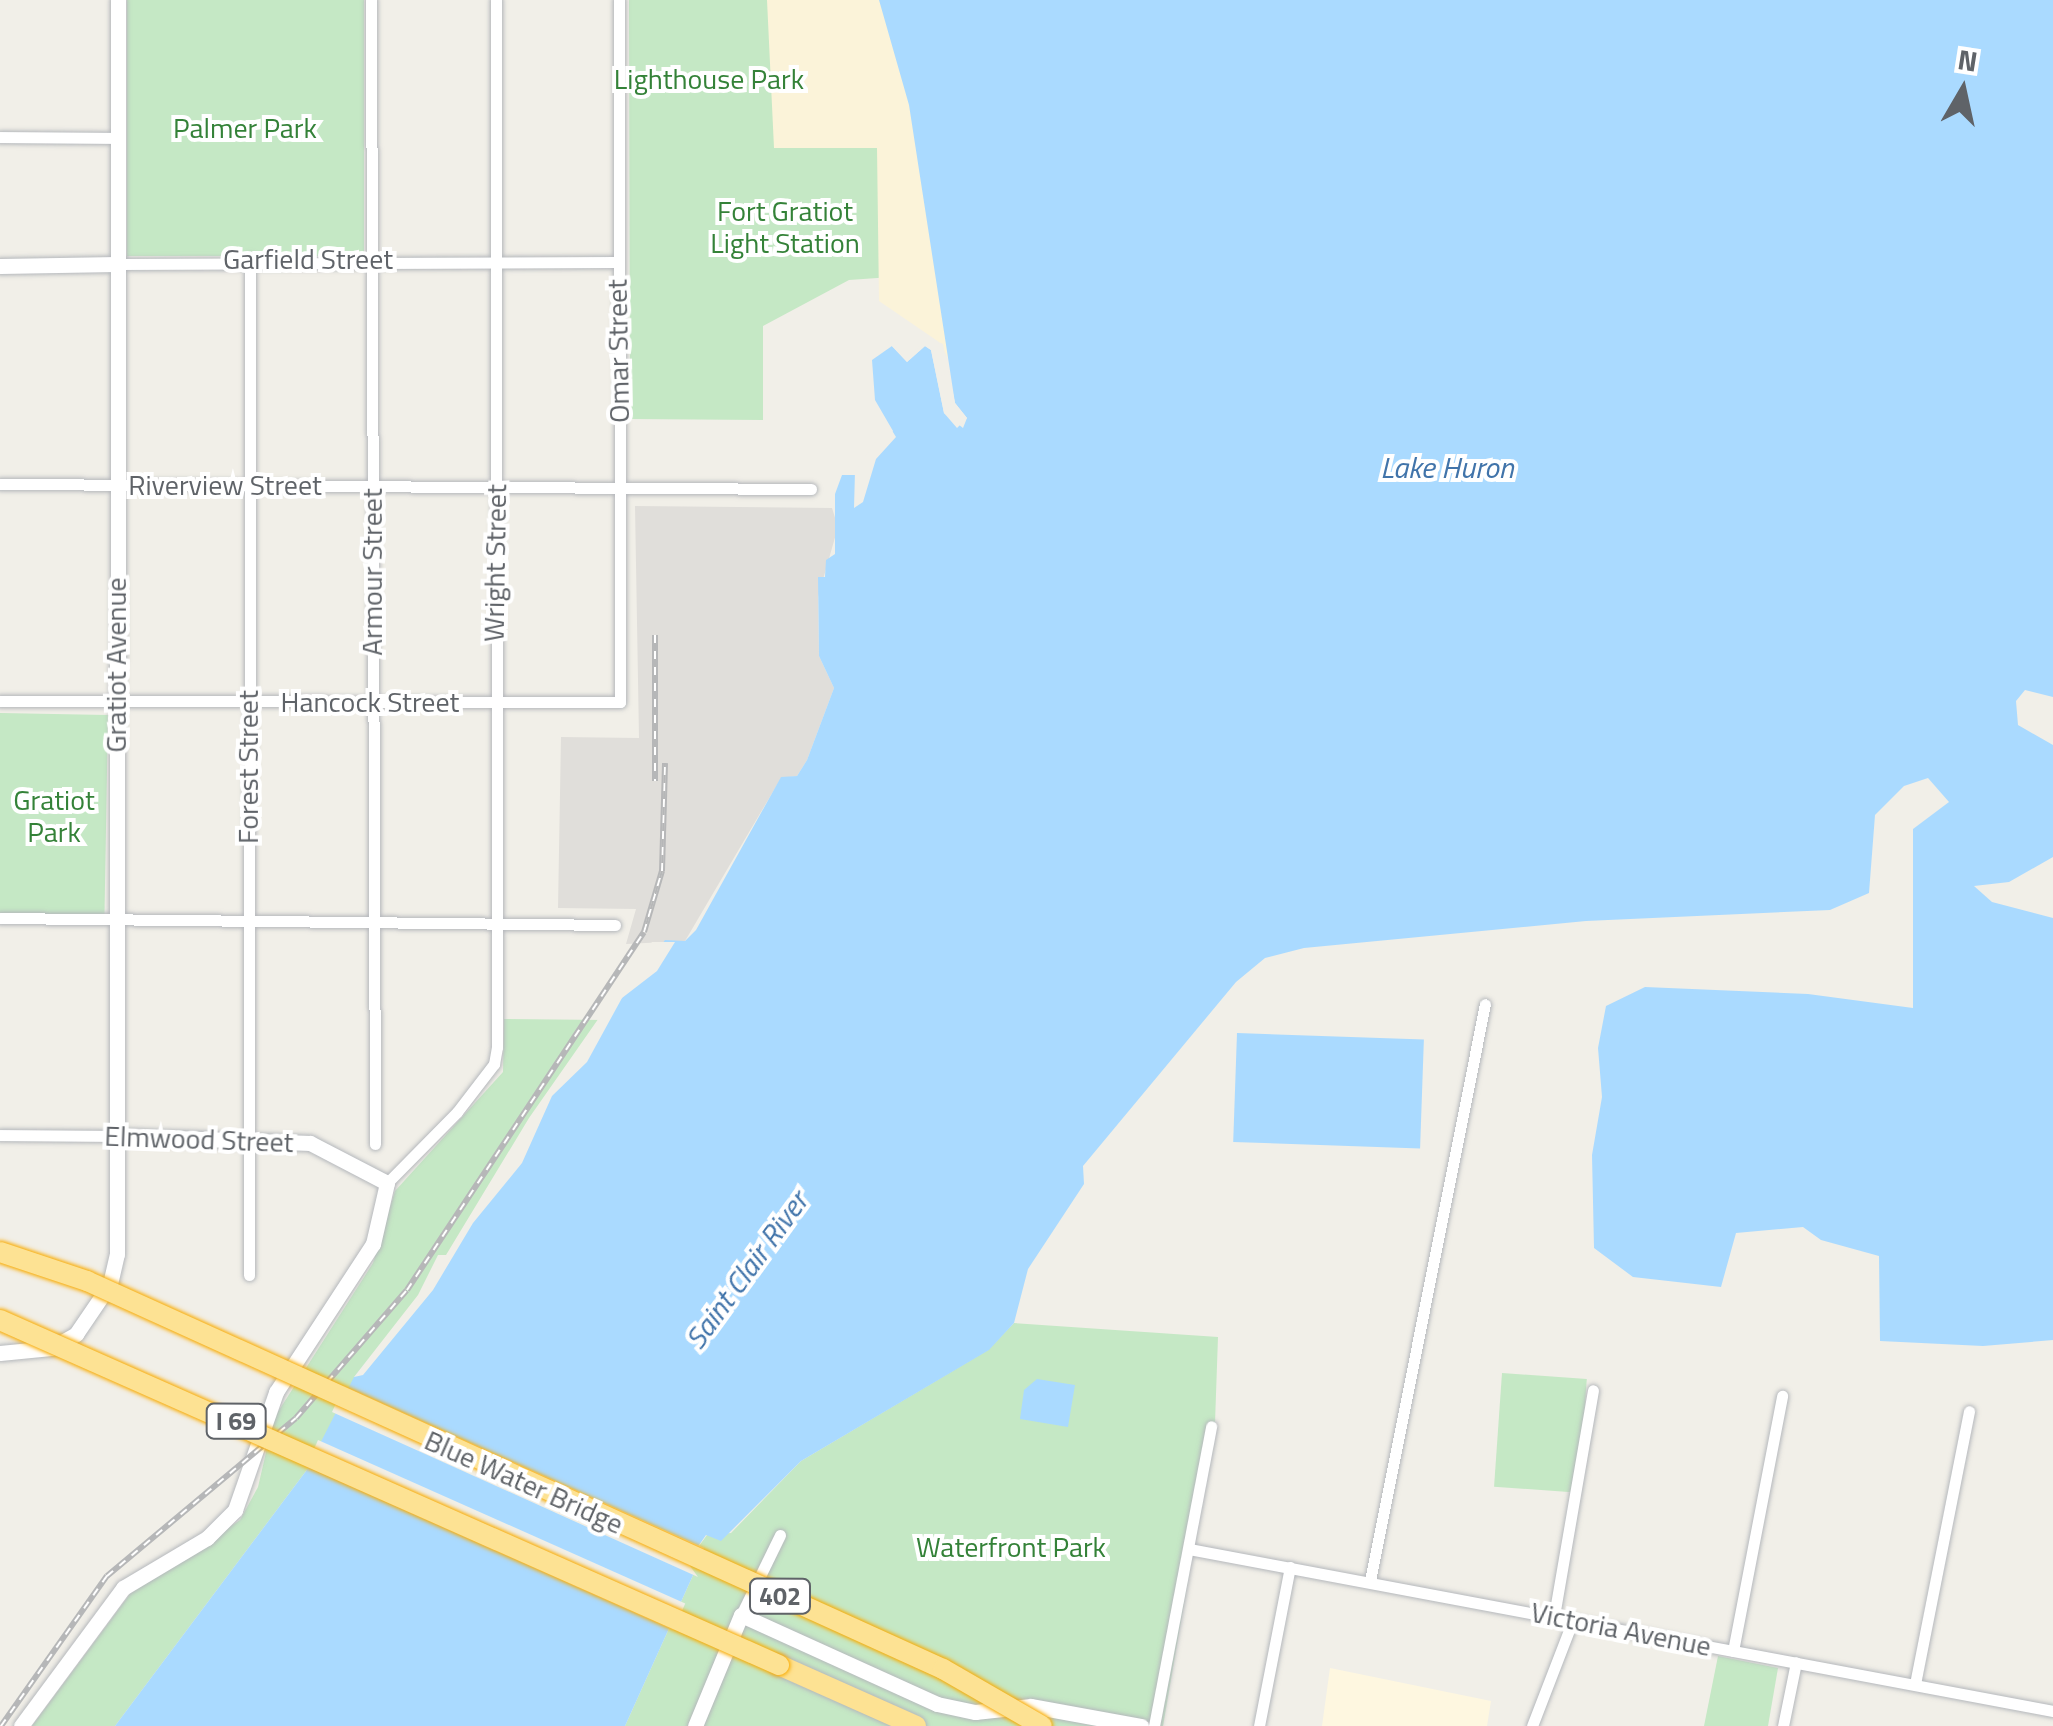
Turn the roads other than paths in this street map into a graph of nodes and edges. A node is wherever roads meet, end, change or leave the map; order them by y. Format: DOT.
graph roads {
  1 [pos="118,0"];
  2 [pos="371,0"];
  3 [pos="496,0"];
  4 [pos="619,0"];
  5 [pos="0,137"];
  6 [pos="118,138"];
  7 [pos="496,258"];
  8 [pos="250,259"];
  9 [pos="373,260"];
  10 [pos="617,262"];
  11 [pos="118,264"];
  12 [pos="0,266"];
  13 [pos="0,484"];
  14 [pos="371,484"];
  15 [pos="116,485"];
  16 [pos="250,485"];
  17 [pos="496,486"];
  18 [pos="811,488"];
  19 [pos="619,490"];
  20 [pos="0,701"];
  21 [pos="116,701"];
  22 [pos="494,701"];
  23 [pos="248,702"];
  24 [pos="372,702"];
  25 [pos="620,702"];
  26 [pos="0,918"];
  27 [pos="116,918"];
  28 [pos="372,918"];
  29 [pos="248,919"];
  30 [pos="495,919"];
  31 [pos="615,925"];
  32 [pos="1485,1004"];
  33 [pos="0,1135"];
  34 [pos="116,1136"];
  35 [pos="249,1137"];
  36 [pos="375,1144"];
  37 [pos="387,1183"];
  38 [pos="0,1252"];
  39 [pos="249,1275"];
  40 [pos="0,1320"];
  41 [pos="0,1354"];
  42 [pos="1593,1390"];
  43 [pos="1782,1396"];
  44 [pos="1969,1411"];
  45 [pos="1211,1426"];
  46 [pos="512,1478"];
  47 [pos="470,1528"];
  48 [pos="780,1535"];
  49 [pos="1189,1548"];
  50 [pos="1290,1566"];
  51 [pos="1370,1581"];
  52 [pos="741,1616"];
  53 [pos="1554,1616"];
  54 [pos="1573,1620"];
  55 [pos="1733,1650"];
  56 [pos="1796,1662"];
  57 [pos="1915,1684"];
  58 [pos="2053,1711"];
  59 [pos="21,1726"];
  60 [pos="695,1726"];
  61 [pos="916,1726"];
  62 [pos="1042,1726"];
  63 [pos="1141,1726"];
  64 [pos="1154,1726"];
  65 [pos="1259,1726"];
  66 [pos="1532,1726"];
  67 [pos="1783,1726"];
  1 -- 6 [label="street, Gratiot Avenue"];
  2 -- 9 [label="street, Armour Street"];
  3 -- 7 [label="street, Wright Street"];
  4 -- 10 [label="street, Omar Street"];
  5 -- 6 [label="street"];
  6 -- 11 [label="street, Gratiot Avenue"];
  7 -- 9 [label="street, Garfield Street"];
  7 -- 10 [label="street, Garfield Street"];
  7 -- 17 [label="street, Wright Street"];
  8 -- 9 [label="street, Garfield Street"];
  8 -- 11 [label="street, Garfield Street"];
  8 -- 16 [label="street, Forest Street"];
  9 -- 14 [label="street, Armour Street"];
  10 -- 19 [label="street, Omar Street"];
  11 -- 12 [label="street, Garfield Street"];
  11 -- 15 [label="street, Gratiot Avenue"];
  13 -- 15 [label="street, Riverview Street"];
  14 -- 16 [label="street, Riverview Street"];
  14 -- 17 [label="street, Riverview Street"];
  14 -- 24 [label="street, Armour Street"];
  15 -- 16 [label="street, Riverview Street"];
  15 -- 21 [label="street, Gratiot Avenue"];
  16 -- 23 [label="street, Forest Street"];
  17 -- 19 [label="street, Riverview Street"];
  17 -- 22 [label="street, Wright Street"];
  18 -- 19 [label="street, Riverview Street"];
  19 -- 25 [label="street, Omar Street"];
  20 -- 21 [label="street, Hancock Street"];
  21 -- 23 [label="street, Hancock Street"];
  21 -- 27 [label="street, Gratiot Avenue"];
  22 -- 24 [label="street, Hancock Street"];
  22 -- 25 [label="street, Hancock Street"];
  22 -- 30 [label="street, Wright Street"];
  23 -- 24 [label="street, Hancock Street"];
  23 -- 29 [label="street, Forest Street"];
  24 -- 28 [label="street, Armour Street"];
  26 -- 27 [label="street"];
  27 -- 29 [label="street"];
  27 -- 34 [label="street, Gratiot Avenue"];
  28 -- 29 [label="street"];
  28 -- 30 [label="street"];
  28 -- 36 [label="street, Armour Street"];
  29 -- 35 [label="street, Forest Street"];
  30 -- 31 [label="street"];
  30 -- 37 [label="street, Wright Street"];
  32 -- 51 [label="street"];
  33 -- 34 [label="street, Elmwood Street"];
  34 -- 35 [label="street, Elmwood Street"];
  34 -- 41 [label="street, Gratiot Avenue"];
  35 -- 37 [label="street, Elmwood Street"];
  35 -- 39 [label="street, Forest Street"];
  37 -- 59 [label="street"];
  38 -- 46 [label="highway, Blue Water Bridge / I 69, bridge"];
  40 -- 47 [label="highway, I 69, bridge"];
  42 -- 53 [label="street"];
  43 -- 55 [label="street"];
  44 -- 57 [label="street"];
  45 -- 49 [label="street"];
  46 -- 62 [label="highway, Blue Water Bridge / 402, bridge"];
  47 -- 61 [label="highway, 402, bridge"];
  48 -- 52 [label="street"];
  49 -- 50 [label="street, Victoria Avenue"];
  49 -- 64 [label="street"];
  50 -- 51 [label="street, Victoria Avenue"];
  50 -- 65 [label="street"];
  51 -- 53 [label="street, Victoria Avenue"];
  52 -- 60 [label="street"];
  52 -- 63 [label="street"];
  53 -- 54 [label="street, Victoria Avenue"];
  54 -- 55 [label="street, Victoria Avenue"];
  54 -- 66 [label="street"];
  55 -- 56 [label="street, Victoria Avenue"];
  56 -- 57 [label="street, Victoria Avenue"];
  56 -- 67 [label="street"];
  57 -- 58 [label="street, Victoria Avenue"];
}
